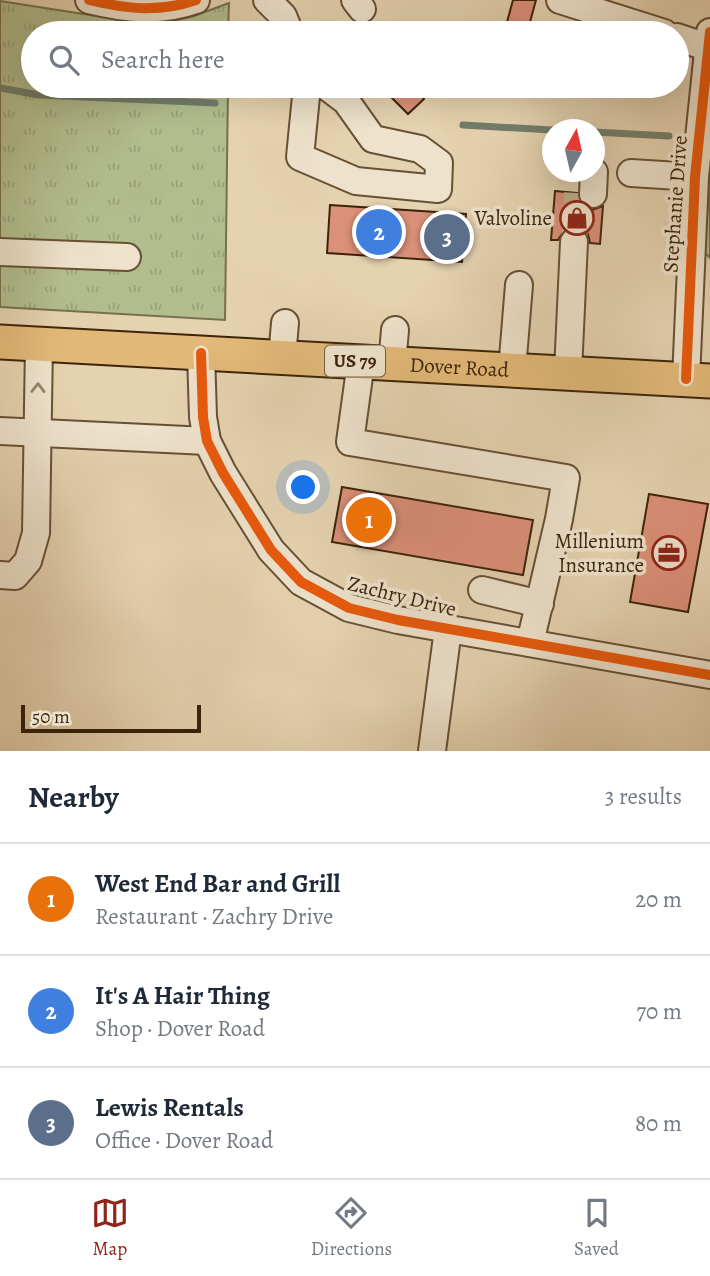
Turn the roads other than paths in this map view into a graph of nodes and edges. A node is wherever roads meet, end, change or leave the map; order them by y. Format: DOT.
graph roads {
  1 [pos="89,0"];
  2 [pos="196,0"];
  3 [pos="267,0"];
  4 [pos="560,0"];
  5 [pos="128,4"];
  6 [pos="284,21"];
  7 [pos="626,21"];
  8 [pos="689,38"];
  9 [pos="709,40"];
  10 [pos="306,98"];
  11 [pos="342,98"];
  12 [pos="631,173"];
  13 [pos="695,177"];
  14 [pos="582,242"];
  15 [pos="0,253"];
  16 [pos="128,257"];
  17 [pos="519,285"];
  18 [pos="285,323"];
  19 [pos="395,330"];
  20 [pos="0,342"];
  21 [pos="39,344"];
  22 [pos="201,353"];
  23 [pos="282,358"];
  24 [pos="377,363"];
  25 [pos="512,370"];
  26 [pos="568,372"];
  27 [pos="698,380"];
  28 [pos="0,431"];
  29 [pos="38,433"];
  30 [pos="207,441"];
  31 [pos="0,575"];
  32 [pos="482,590"];
  33 [pos="540,604"];
  34 [pos="448,629"];
  35 [pos="530,643"];
  36 [pos="710,675"];
  37 [pos="432,751"];
  1 -- 5 [label="street"];
  2 -- 5 [label="street"];
  3 -- 6 [label="street"];
  4 -- 7 [label="street"];
  8 -- 9 [label="street"];
  9 -- 13 [label="street, Stephanie Drive"];
  10 -- 11 [label="street"];
  12 -- 13 [label="street"];
  13 -- 27 [label="street, Stephanie Drive"];
  14 -- 26 [label="street"];
  15 -- 16 [label="street"];
  17 -- 25 [label="street"];
  18 -- 23 [label="street"];
  19 -- 24 [label="street"];
  20 -- 21 [label="main road, Dover Road / US 79"];
  21 -- 22 [label="main road, Dover Road / US 79"];
  29 -- 21 [label="street, one-way"];
  22 -- 23 [label="main road, Dover Road / US 79"];
  22 -- 30 [label="street, Zachry Drive"];
  23 -- 24 [label="main road, Dover Road / US 79"];
  24 -- 25 [label="main road, Dover Road / US 79"];
  24 -- 33 [label="street"];
  25 -- 26 [label="main road, Dover Road / US 79"];
  26 -- 27 [label="main road, Dover Road / US 79"];
  28 -- 29 [label="street"];
  29 -- 30 [label="street"];
  29 -- 31 [label="street"];
  30 -- 34 [label="street, Zachry Drive"];
  32 -- 33 [label="street"];
  33 -- 35 [label="street"];
  34 -- 35 [label="street, Zachry Drive"];
  34 -- 37 [label="street"];
  35 -- 36 [label="street, Zachry Drive"];
}
